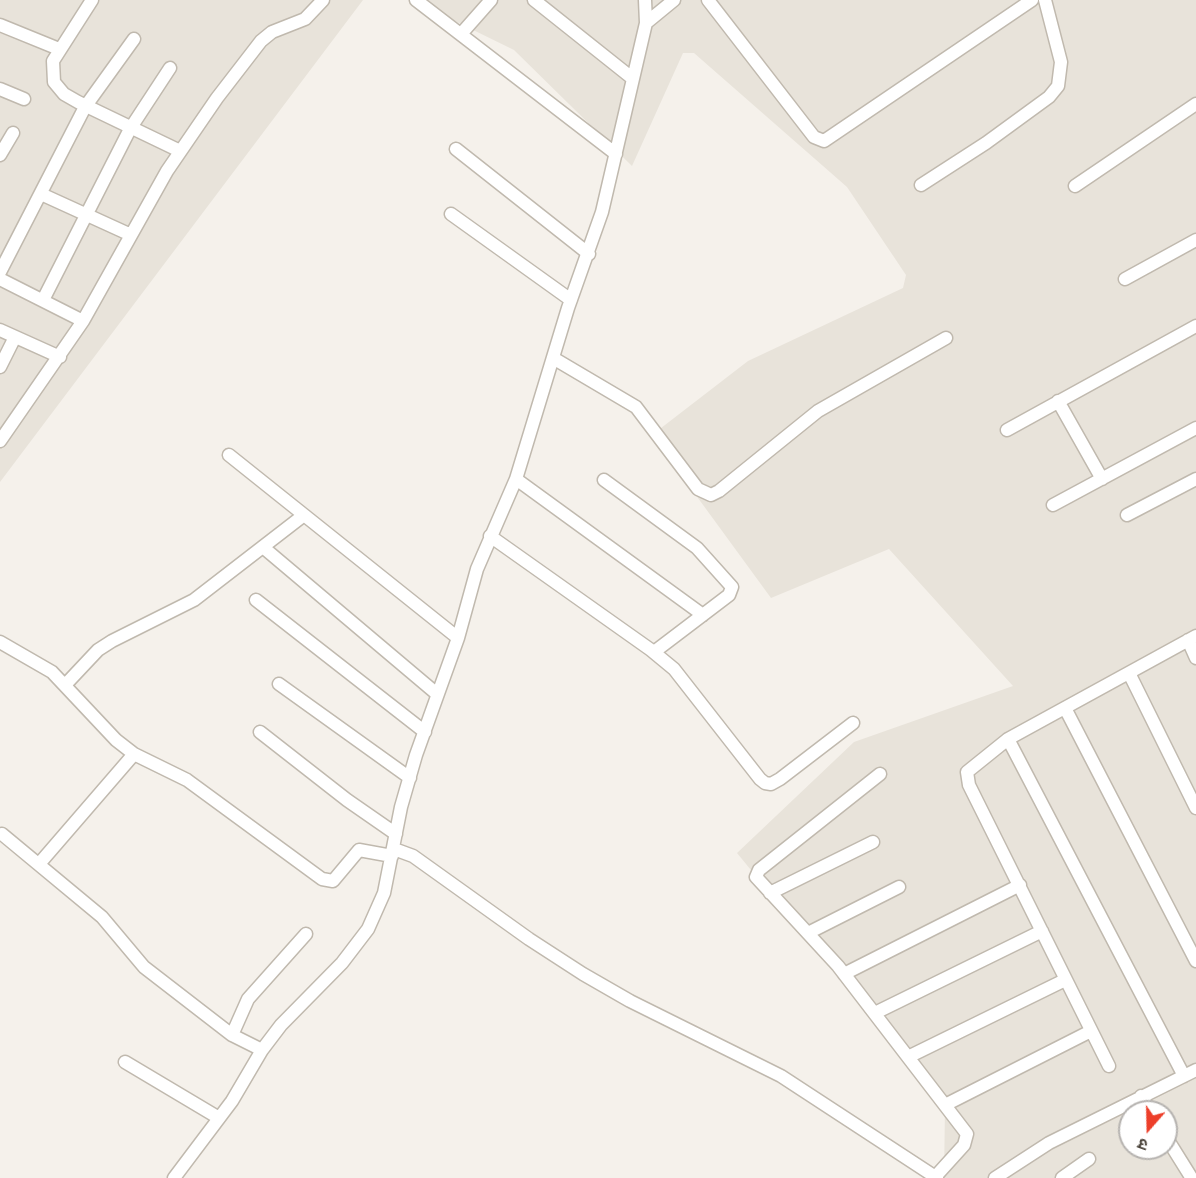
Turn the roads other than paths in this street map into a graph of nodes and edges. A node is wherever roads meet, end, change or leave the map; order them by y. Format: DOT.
graph roads {
  1 [pos="92,0"];
  2 [pos="323,0"];
  3 [pos="416,0"];
  4 [pos="491,0"];
  5 [pos="534,0"];
  6 [pos="645,0"];
  7 [pos="674,0"];
  8 [pos="708,0"];
  9 [pos="1032,0"];
  10 [pos="1045,0"];
  11 [pos="646,23"];
  12 [pos="0,25"];
  13 [pos="461,34"];
  14 [pos="134,39"];
  15 [pos="59,49"];
  16 [pos="170,68"];
  17 [pos="632,78"];
  18 [pos="0,89"];
  19 [pos="24,99"];
  20 [pos="1196,104"];
  21 [pos="86,107"];
  22 [pos="130,129"];
  23 [pos="13,133"];
  24 [pos="456,149"];
  25 [pos="1,151"];
  26 [pos="180,151"];
  27 [pos="616,154"];
  28 [pos="921,185"];
  29 [pos="1075,186"];
  30 [pos="41,194"];
  31 [pos="451,214"];
  32 [pos="86,215"];
  33 [pos="131,235"];
  34 [pos="1196,240"];
  35 [pos="589,254"];
  36 [pos="0,272"];
  37 [pos="0,279"];
  38 [pos="1125,279"];
  39 [pos="43,300"];
  40 [pos="572,300"];
  41 [pos="83,321"];
  42 [pos="1196,326"];
  43 [pos="0,330"];
  44 [pos="15,337"];
  45 [pos="946,338"];
  46 [pos="60,357"];
  47 [pos="553,358"];
  48 [pos="0,367"];
  49 [pos="1058,401"];
  50 [pos="1196,428"];
  51 [pos="1007,430"];
  52 [pos="0,441"];
  53 [pos="229,455"];
  54 [pos="516,479"];
  55 [pos="1102,479"];
  56 [pos="1196,479"];
  57 [pos="604,480"];
  58 [pos="1053,505"];
  59 [pos="304,515"];
  60 [pos="1127,515"];
  61 [pos="490,536"];
  62 [pos="264,548"];
  63 [pos="256,600"];
  64 [pos="703,615"];
  65 [pos="458,638"];
  66 [pos="1192,638"];
  67 [pos="0,642"];
  68 [pos="654,652"];
  69 [pos="1196,658"];
  70 [pos="1128,673"];
  71 [pos="66,684"];
  72 [pos="279,684"];
  73 [pos="437,694"];
  74 [pos="1065,708"];
  75 [pos="853,723"];
  76 [pos="260,732"];
  77 [pos="425,732"];
  78 [pos="1008,739"];
  79 [pos="134,754"];
  80 [pos="880,774"];
  81 [pos="410,778"];
  82 [pos="1196,808"];
  83 [pos="2,834"];
  84 [pos="396,834"];
  85 [pos="873,842"];
  86 [pos="393,852"];
  87 [pos="39,864"];
  88 [pos="1020,885"];
  89 [pos="898,887"];
  90 [pos="770,893"];
  91 [pos="1042,931"];
  92 [pos="807,933"];
  93 [pos="306,934"];
  94 [pos="1196,961"];
  95 [pos="844,974"];
  96 [pos="1065,980"];
  97 [pos="875,1014"];
  98 [pos="1091,1031"];
  99 [pos="232,1035"];
  100 [pos="262,1050"];
  101 [pos="908,1057"];
  102 [pos="125,1062"];
  103 [pos="1109,1066"];
  104 [pos="1196,1070"];
  105 [pos="1184,1076"];
  106 [pos="1141,1096"];
  107 [pos="1144,1100"];
  108 [pos="945,1105"];
  109 [pos="219,1118"];
  110 [pos="1178,1156"];
  111 [pos="1089,1160"];
  112 [pos="1191,1177"];
  113 [pos="174,1178"];
  114 [pos="936,1178"];
  115 [pos="994,1178"];
  116 [pos="1062,1178"];
  1 -- 15 [label="street"];
  2 -- 26 [label="street"];
  3 -- 13 [label="street"];
  4 -- 13 [label="street"];
  5 -- 17 [label="street"];
  6 -- 11 [label="street"];
  7 -- 11 [label="street"];
  8 -- 9 [label="street"];
  10 -- 28 [label="street"];
  11 -- 17 [label="street"];
  12 -- 15 [label="street"];
  13 -- 27 [label="street"];
  14 -- 21 [label="street"];
  15 -- 21 [label="street"];
  16 -- 22 [label="street"];
  17 -- 27 [label="street"];
  18 -- 19 [label="street"];
  20 -- 29 [label="street"];
  21 -- 22 [label="street"];
  21 -- 30 [label="street"];
  22 -- 26 [label="street"];
  22 -- 32 [label="street"];
  23 -- 25 [label="street"];
  24 -- 35 [label="street"];
  26 -- 33 [label="street"];
  27 -- 35 [label="street"];
  30 -- 32 [label="street"];
  30 -- 36 [label="street"];
  31 -- 40 [label="street"];
  32 -- 33 [label="street"];
  32 -- 39 [label="street"];
  33 -- 41 [label="street"];
  34 -- 38 [label="street"];
  35 -- 40 [label="street"];
  37 -- 39 [label="street"];
  39 -- 41 [label="street"];
  40 -- 47 [label="street"];
  41 -- 46 [label="street"];
  42 -- 49 [label="street"];
  43 -- 44 [label="street"];
  44 -- 46 [label="street"];
  44 -- 48 [label="street"];
  45 -- 47 [label="street"];
  46 -- 52 [label="street"];
  47 -- 54 [label="street"];
  49 -- 51 [label="street"];
  49 -- 55 [label="street"];
  50 -- 55 [label="street"];
  53 -- 59 [label="street"];
  54 -- 61 [label="street"];
  54 -- 64 [label="street"];
  55 -- 58 [label="street"];
  56 -- 60 [label="street"];
  57 -- 64 [label="street"];
  59 -- 62 [label="street"];
  59 -- 65 [label="street"];
  61 -- 65 [label="street"];
  61 -- 68 [label="street"];
  62 -- 71 [label="street"];
  62 -- 73 [label="street"];
  63 -- 77 [label="street"];
  64 -- 68 [label="street"];
  65 -- 73 [label="street"];
  66 -- 69 [label="street"];
  66 -- 70 [label="street"];
  67 -- 71 [label="street"];
  68 -- 75 [label="street"];
  70 -- 74 [label="street"];
  70 -- 82 [label="street"];
  71 -- 79 [label="street"];
  72 -- 81 [label="street"];
  73 -- 77 [label="street"];
  74 -- 78 [label="street"];
  74 -- 94 [label="street"];
  76 -- 84 [label="street"];
  77 -- 81 [label="street"];
  78 -- 88 [label="street"];
  78 -- 105 [label="street"];
  79 -- 86 [label="street"];
  79 -- 87 [label="street"];
  80 -- 90 [label="street"];
  81 -- 84 [label="street"];
  83 -- 87 [label="street"];
  84 -- 86 [label="street"];
  85 -- 90 [label="street"];
  86 -- 100 [label="street"];
  86 -- 114 [label="street"];
  87 -- 99 [label="street"];
  88 -- 91 [label="street"];
  88 -- 95 [label="street"];
  89 -- 92 [label="street"];
  90 -- 92 [label="street"];
  91 -- 96 [label="street"];
  91 -- 97 [label="street"];
  92 -- 95 [label="street"];
  93 -- 99 [label="street"];
  95 -- 97 [label="street"];
  96 -- 98 [label="street"];
  96 -- 101 [label="street"];
  97 -- 101 [label="street"];
  98 -- 103 [label="street"];
  98 -- 108 [label="street"];
  99 -- 100 [label="street"];
  100 -- 109 [label="street"];
  101 -- 108 [label="street"];
  102 -- 109 [label="street"];
  104 -- 105 [label="street"];
  105 -- 106 [label="street"];
  106 -- 107 [label="street"];
  106 -- 115 [label="street"];
  108 -- 114 [label="street"];
  109 -- 113 [label="street"];
  110 -- 112 [label="street"];
  111 -- 116 [label="street"];
}
